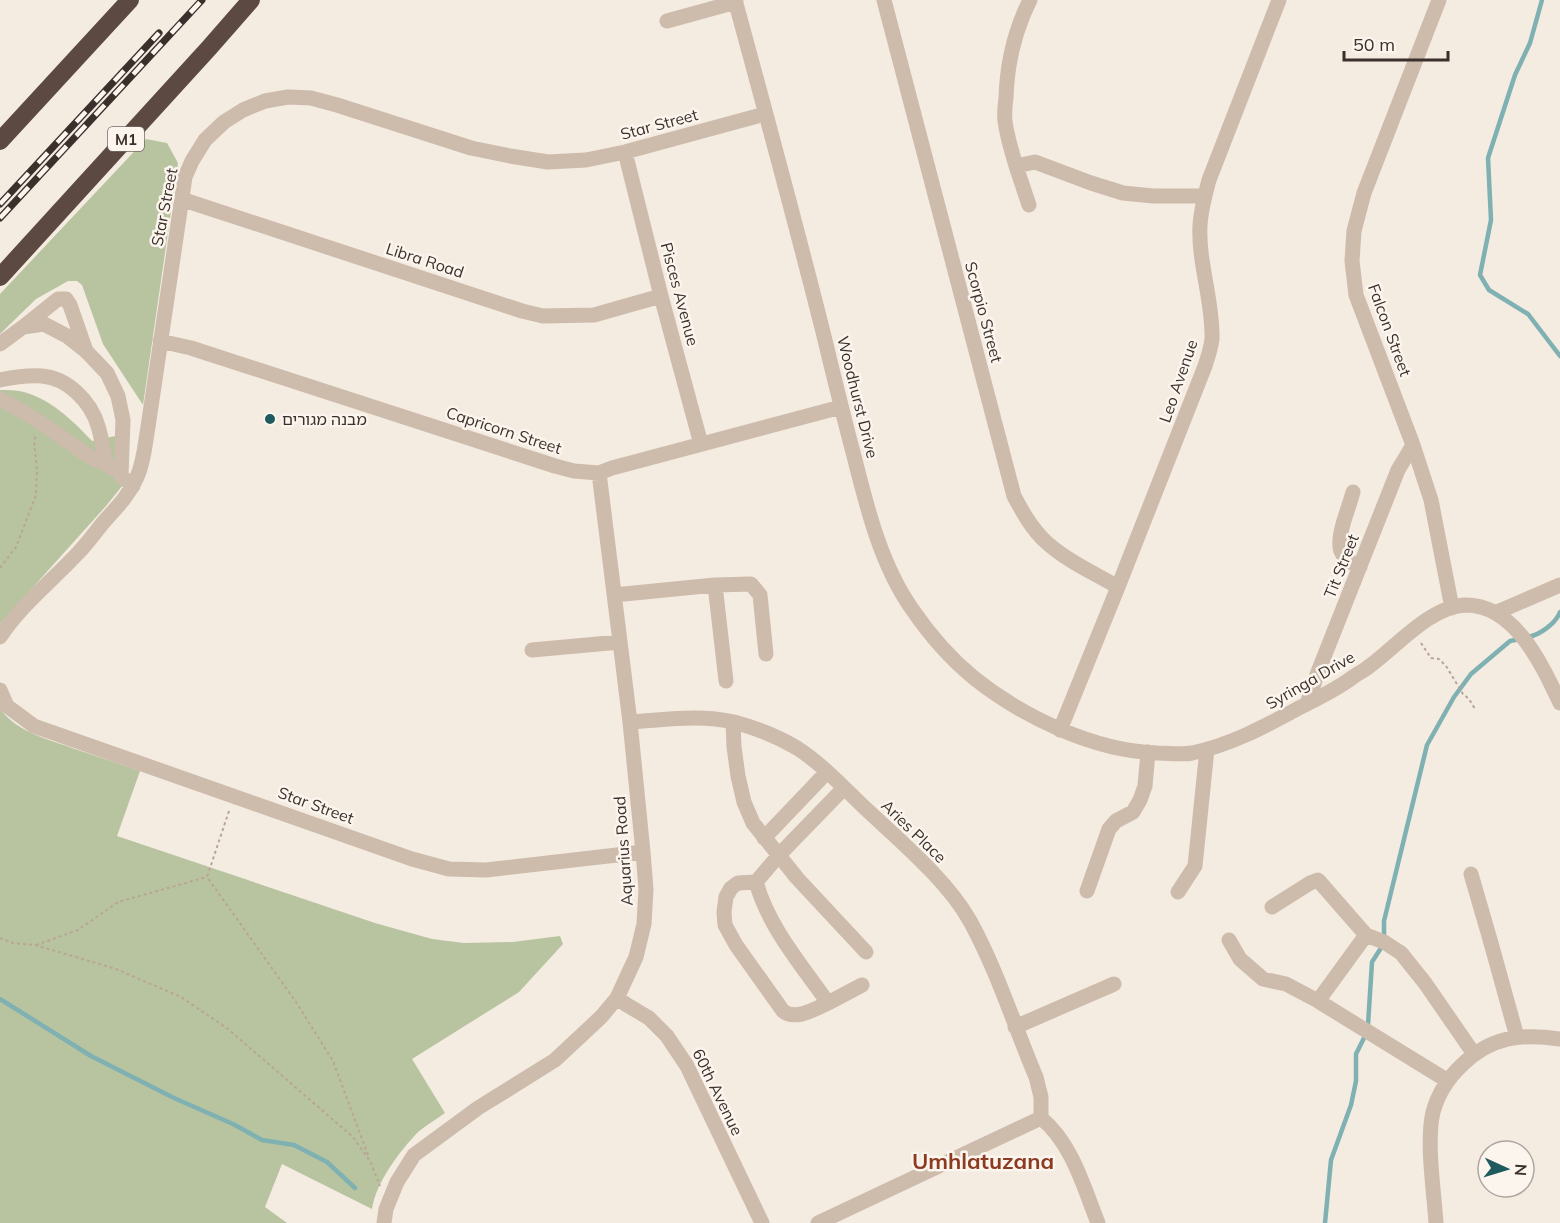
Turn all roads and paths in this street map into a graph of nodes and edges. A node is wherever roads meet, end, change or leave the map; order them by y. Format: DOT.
graph roads {
  1 [pos="130,0"];
  2 [pos="251,0"];
  3 [pos="884,0"];
  4 [pos="1030,0"];
  5 [pos="1279,0"];
  6 [pos="1439,0"];
  7 [pos="735,1"];
  8 [pos="667,21"];
  9 [pos="765,114"];
  10 [pos="0,141"];
  11 [pos="625,152"];
  12 [pos="1016,166"];
  13 [pos="1204,196"];
  14 [pos="181,199"];
  15 [pos="1029,205"];
  16 [pos="0,277"];
  17 [pos="661,296"];
  18 [pos="22,327"];
  19 [pos="160,341"];
  20 [pos="0,344"];
  21 [pos="86,351"];
  22 [pos="0,380"];
  23 [pos="0,399"];
  24 [pos="842,407"];
  25 [pos="40,421"];
  26 [pos="701,444"];
  27 [pos="1413,445"];
  28 [pos="106,463"];
  29 [pos="599,474"];
  30 [pos="121,476"];
  31 [pos="133,486"];
  32 [pos="1353,492"];
  33 [pos="1360,567"];
  34 [pos="0,568"];
  35 [pos="714,585"];
  36 [pos="1560,585"];
  37 [pos="1118,587"];
  38 [pos="614,595"];
  39 [pos="1452,608"];
  40 [pos="1495,612"];
  41 [pos="1413,631"];
  42 [pos="0,637"];
  43 [pos="620,642"];
  44 [pos="532,650"];
  45 [pos="766,654"];
  46 [pos="726,681"];
  47 [pos="0,690"];
  48 [pos="1560,703"];
  49 [pos="1308,704"];
  50 [pos="1474,709"];
  51 [pos="630,722"];
  52 [pos="733,722"];
  53 [pos="1060,730"];
  54 [pos="1207,748"];
  55 [pos="1148,753"];
  56 [pos="826,772"];
  57 [pos="844,788"];
  58 [pos="234,796"];
  59 [pos="764,838"];
  60 [pos="643,852"];
  61 [pos="779,855"];
  62 [pos="1471,874"];
  63 [pos="207,877"];
  64 [pos="756,882"];
  65 [pos="1087,891"];
  66 [pos="1178,892"];
  67 [pos="1272,907"];
  68 [pos="1366,934"];
  69 [pos="0,938"];
  70 [pos="1229,940"];
  71 [pos="35,945"];
  72 [pos="866,952"];
  73 [pos="1114,984"];
  74 [pos="862,985"];
  75 [pos="617,998"];
  76 [pos="1318,1001"];
  77 [pos="828,1003"];
  78 [pos="1015,1027"];
  79 [pos="1517,1037"];
  80 [pos="1560,1039"];
  81 [pos="1474,1054"];
  82 [pos="1448,1081"];
  83 [pos="1041,1118"];
  84 [pos="370,1161"];
  85 [pos="385,1216"];
  86 [pos="762,1223"];
  87 [pos="818,1223"];
  88 [pos="1098,1223"];
  89 [pos="1436,1223"];
  1 -- 10 [label="highway"];
  2 -- 16 [label="highway, M1"];
  3 -- 37 [label="street, Scorpio Street"];
  4 -- 12 [label="street"];
  5 -- 13 [label="street, Leo Avenue"];
  6 -- 27 [label="street, Falcon Street"];
  7 -- 8 [label="street"];
  7 -- 9 [label="street, Woodhurst Drive"];
  9 -- 11 [label="street, Star Street"];
  9 -- 24 [label="street, Woodhurst Drive"];
  11 -- 14 [label="street, Star Street"];
  11 -- 17 [label="street, Pisces Avenue"];
  12 -- 13 [label="street"];
  12 -- 15 [label="street"];
  13 -- 37 [label="street, Leo Avenue"];
  14 -- 17 [label="street, Libra Road"];
  14 -- 19 [label="street, Star Street"];
  17 -- 26 [label="street, Pisces Avenue"];
  18 -- 20 [label="street"];
  18 -- 21 [label="street"];
  18 -- 21 [label="street"];
  19 -- 29 [label="street, Capricorn Street"];
  19 -- 31 [label="street, Star Street"];
  21 -- 30 [label="street"];
  22 -- 28 [label="street"];
  23 -- 25 [label="street"];
  24 -- 26 [label="street, Capricorn Street"];
  24 -- 53 [label="street, Woodhurst Drive"];
  25 -- 28 [label="street"];
  25 -- 34 [label="path"];
  26 -- 29 [label="street, Capricorn Street"];
  27 -- 33 [label="street, Tit Street"];
  27 -- 39 [label="street, Falcon Street"];
  28 -- 30 [label="street"];
  29 -- 38 [label="street, Aquarius Road"];
  30 -- 31 [label="street"];
  31 -- 42 [label="street, Star Street"];
  32 -- 33 [label="street"];
  33 -- 49 [label="street, Tit Street"];
  35 -- 38 [label="street"];
  35 -- 45 [label="street"];
  35 -- 46 [label="street"];
  36 -- 40 [label="street"];
  37 -- 53 [label="street, Leo Avenue"];
  38 -- 43 [label="street, Aquarius Road"];
  39 -- 40 [label="street, Syringa Drive"];
  39 -- 41 [label="street, Syringa Drive"];
  40 -- 48 [label="street"];
  41 -- 49 [label="street, Syringa Drive"];
  41 -- 50 [label="path"];
  43 -- 44 [label="street"];
  43 -- 51 [label="street, Aquarius Road"];
  47 -- 58 [label="street, Star Street"];
  49 -- 54 [label="street, Syringa Drive"];
  51 -- 52 [label="street, Aries Place"];
  51 -- 60 [label="street, Aquarius Road"];
  52 -- 56 [label="street, Aries Place"];
  52 -- 59 [label="street"];
  53 -- 55 [label="street, Syringa Drive"];
  54 -- 55 [label="street, Syringa Drive"];
  54 -- 66 [label="street"];
  55 -- 65 [label="street"];
  56 -- 57 [label="street, Aries Place"];
  56 -- 59 [label="street"];
  57 -- 61 [label="street"];
  57 -- 78 [label="street, Aries Place"];
  58 -- 60 [label="street, Star Street"];
  58 -- 63 [label="path"];
  59 -- 61 [label="street"];
  60 -- 75 [label="street, Aquarius Road"];
  61 -- 64 [label="street"];
  61 -- 72 [label="street"];
  62 -- 79 [label="street"];
  63 -- 71 [label="path"];
  63 -- 84 [label="path"];
  64 -- 77 [label="street"];
  64 -- 77 [label="street"];
  67 -- 68 [label="street"];
  68 -- 76 [label="street"];
  68 -- 81 [label="street"];
  69 -- 71 [label="path"];
  70 -- 76 [label="street"];
  71 -- 84 [label="path"];
  73 -- 78 [label="street"];
  74 -- 77 [label="street"];
  75 -- 85 [label="street, Aquarius Road"];
  75 -- 86 [label="street, 60th Avenue"];
  76 -- 82 [label="street"];
  78 -- 83 [label="street, Aries Place"];
  79 -- 80 [label="street"];
  79 -- 81 [label="street"];
  81 -- 82 [label="street"];
  82 -- 89 [label="street"];
  83 -- 87 [label="street"];
  83 -- 88 [label="street"];
  84 -- 85 [label="path"];
}
